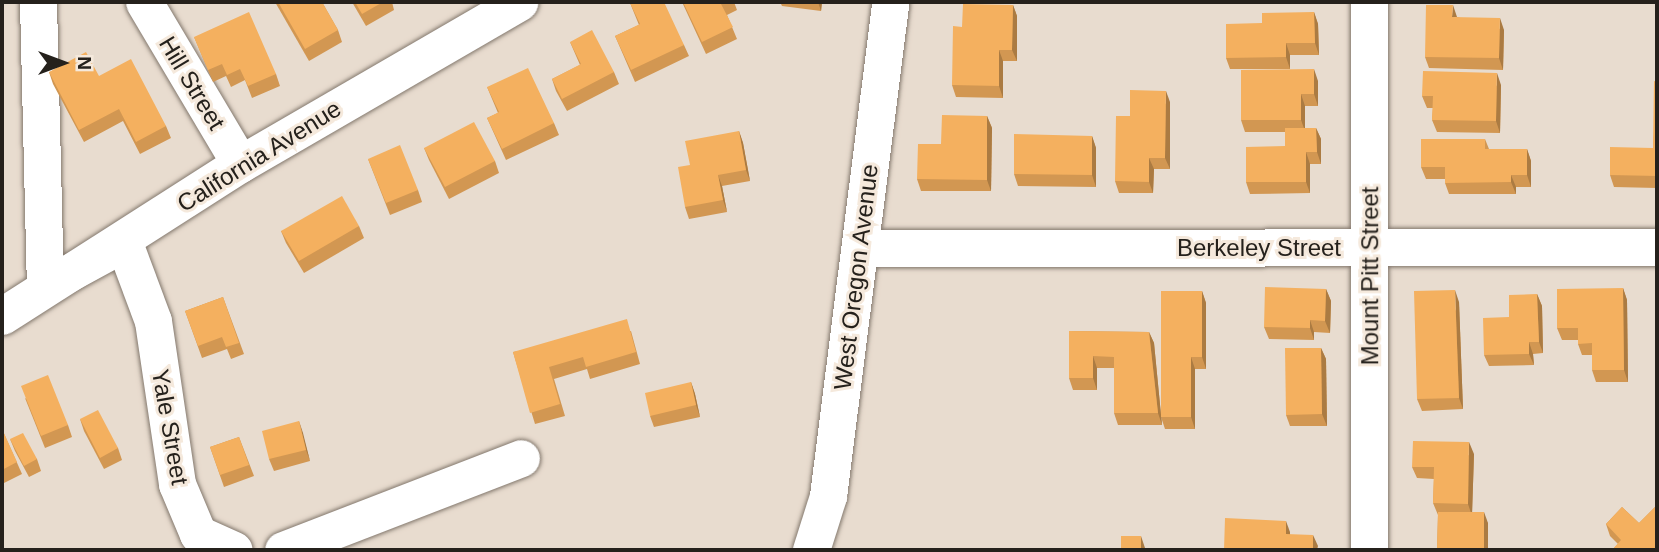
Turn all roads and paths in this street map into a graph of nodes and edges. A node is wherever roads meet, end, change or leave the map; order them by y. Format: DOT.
graph roads {
  1 [pos="38,2"];
  2 [pos="144,2"];
  3 [pos="519,2"];
  4 [pos="890,2"];
  5 [pos="1369,2"];
  6 [pos="240,164"];
  7 [pos="124,243"];
  8 [pos="1657,247"];
  9 [pos="861,248"];
  10 [pos="1371,248"];
  11 [pos="2,316"];
  12 [pos="521,458"];
  13 [pos="234,550"];
  14 [pos="283,550"];
  15 [pos="811,550"];
  16 [pos="1369,550"];
  1 -- 7 [label="street"];
  2 -- 6 [label="street, Hill Street"];
  3 -- 6 [label="street, California Avenue"];
  4 -- 9 [label="street, West Oregon Avenue"];
  5 -- 10 [label="street, Mount Pitt Street"];
  6 -- 7 [label="street, California Avenue"];
  7 -- 11 [label="street, California Avenue"];
  7 -- 13 [label="street, Yale Street"];
  8 -- 10 [label="street, Berkeley Street"];
  9 -- 10 [label="street, Berkeley Street"];
  9 -- 15 [label="street, West Oregon Avenue"];
  10 -- 16 [label="street, Mount Pitt Street"];
  12 -- 14 [label="street"];
}
